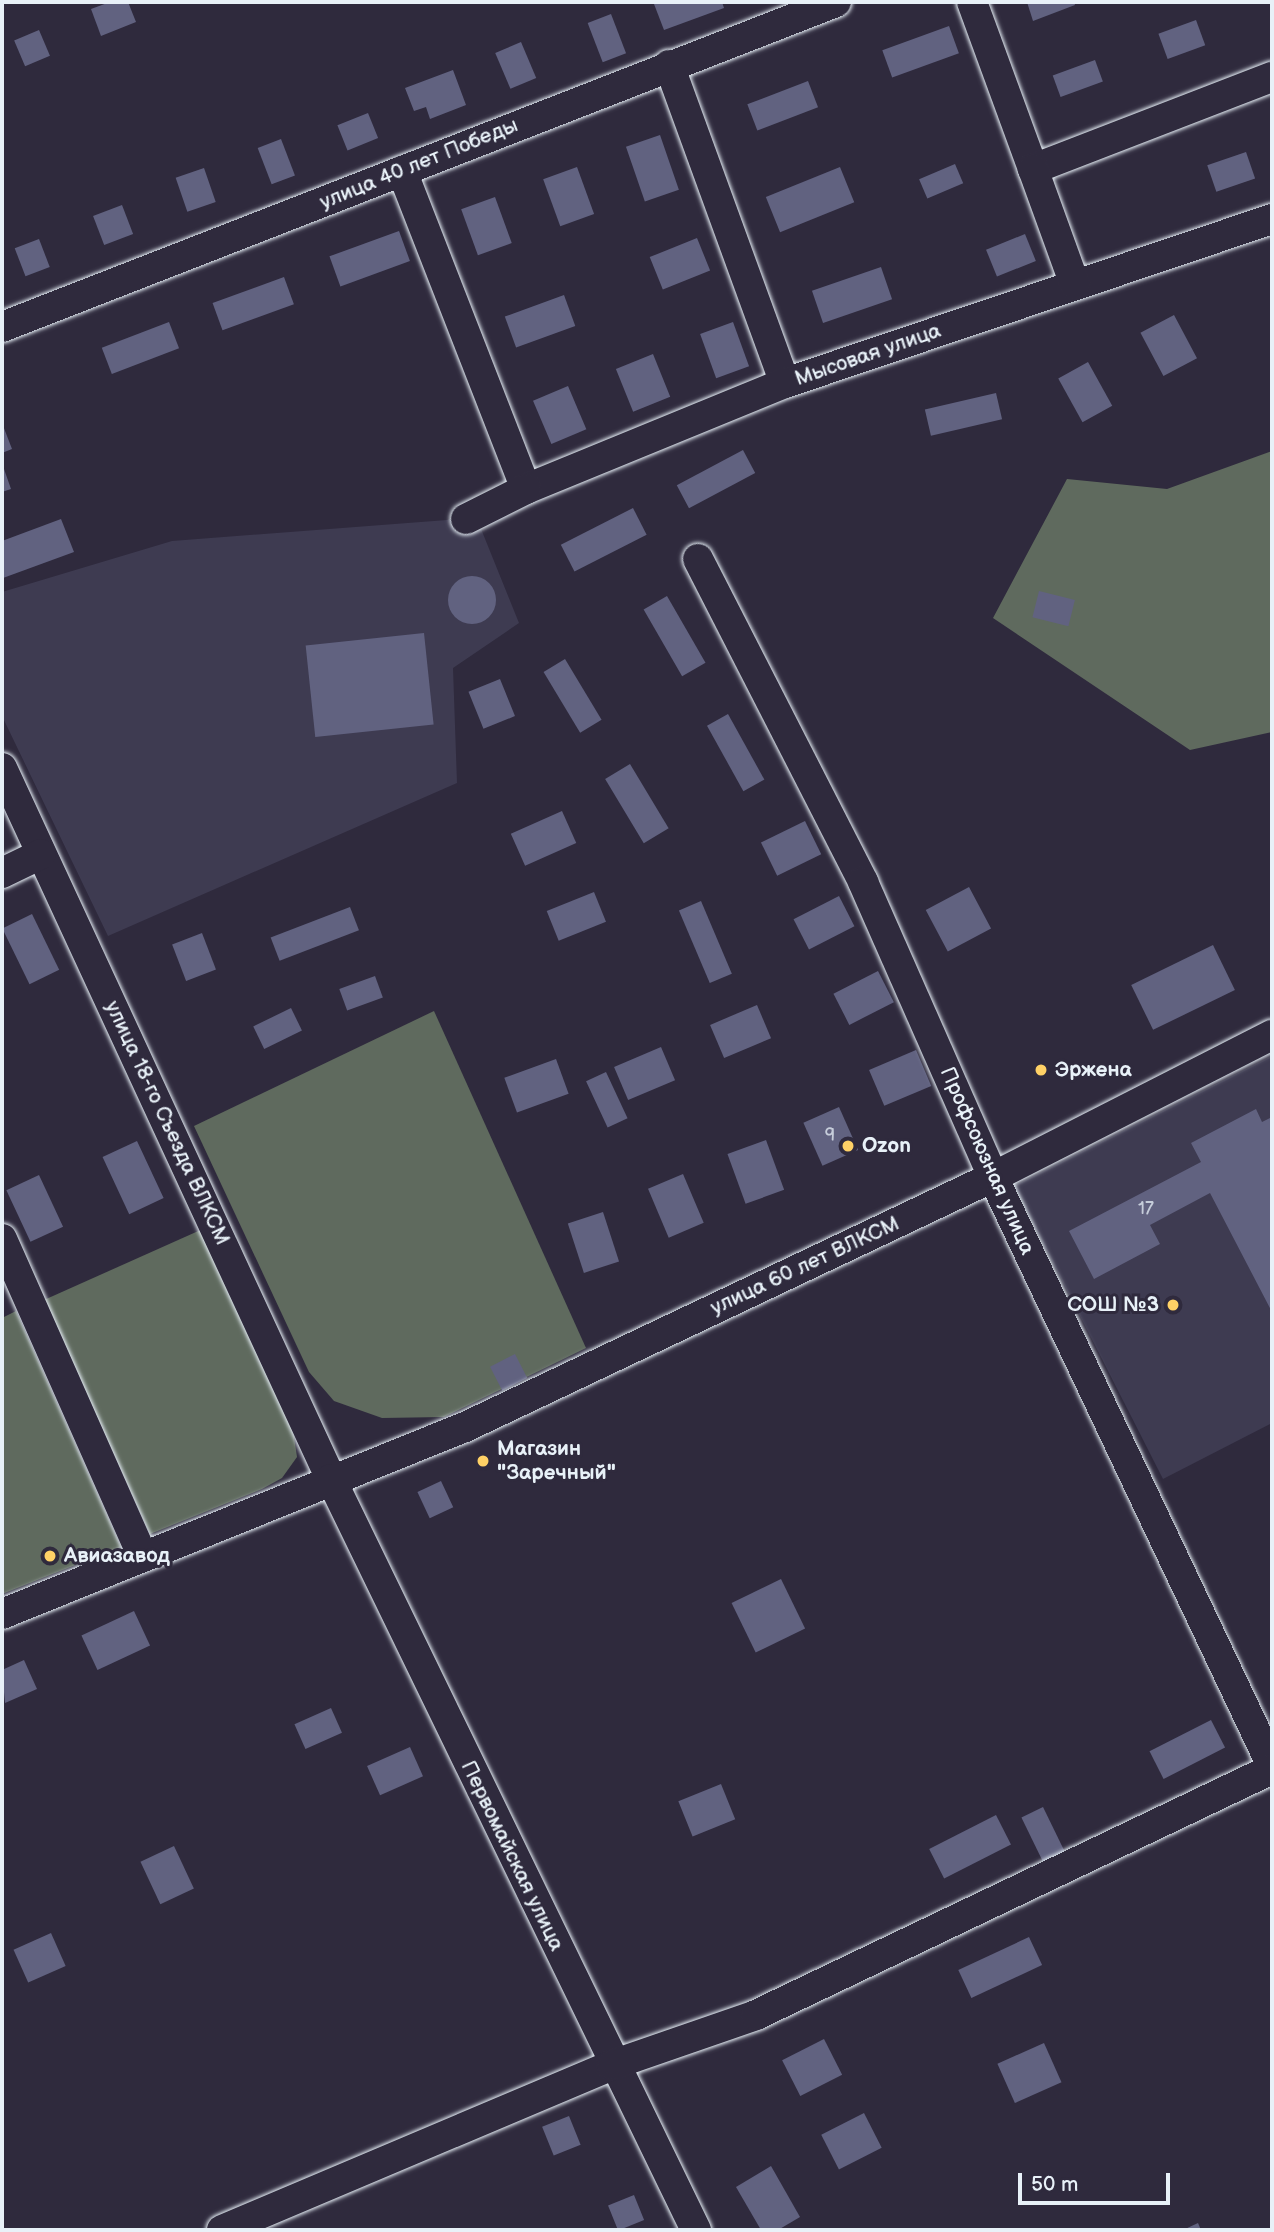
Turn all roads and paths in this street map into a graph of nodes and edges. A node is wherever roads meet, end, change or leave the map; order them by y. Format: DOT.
graph roads {
  1 [pos="836,2"];
  2 [pos="972,2"];
  3 [pos="669,65"];
  4 [pos="1272,77"];
  5 [pos="1033,169"];
  6 [pos="402,171"];
  7 [pos="1272,219"];
  8 [pos="1075,285"];
  9 [pos="2,327"];
  10 [pos="785,383"];
  11 [pos="526,489"];
  12 [pos="466,519"];
  13 [pos="698,559"];
  14 [pos="2,768"];
  15 [pos="41,854"];
  16 [pos="2,873"];
  17 [pos="1272,1035"];
  18 [pos="993,1177"];
  19 [pos="2,1240"];
  20 [pos="331,1479"];
  21 [pos="143,1557"];
  22 [pos="2,1614"];
  23 [pos="1272,1767"];
  24 [pos="612,2065"];
  25 [pos="222,2230"];
  26 [pos="696,2230"];
  1 -- 3 [label="street, улица 40 лет Победы"];
  2 -- 5 [label="street"];
  3 -- 6 [label="street, улица 40 лет Победы"];
  3 -- 10 [label="street, Мысовая улица"];
  4 -- 5 [label="street"];
  5 -- 8 [label="street"];
  6 -- 9 [label="street, улица 40 лет Победы"];
  6 -- 11 [label="street"];
  7 -- 8 [label="street, Мысовая улица"];
  8 -- 10 [label="street, Мысовая улица"];
  10 -- 11 [label="street"];
  11 -- 12 [label="street"];
  13 -- 18 [label="street, Профсоюзная улица"];
  14 -- 15 [label="street, улица 18-го Съезда ВЛКСМ"];
  15 -- 16 [label="street"];
  15 -- 20 [label="street, улица 18-го Съезда ВЛКСМ"];
  17 -- 18 [label="street, улица 60 лет ВЛКСМ"];
  18 -- 20 [label="street, улица 60 лет ВЛКСМ"];
  18 -- 23 [label="street, Профсоюзная улица"];
  19 -- 21 [label="street"];
  20 -- 21 [label="street, улица 60 лет ВЛКСМ"];
  20 -- 24 [label="street, Первомайская улица"];
  21 -- 22 [label="street, улица 60 лет ВЛКСМ"];
  23 -- 24 [label="street"];
  24 -- 25 [label="street"];
  24 -- 26 [label="street, Первомайская улица"];
}
